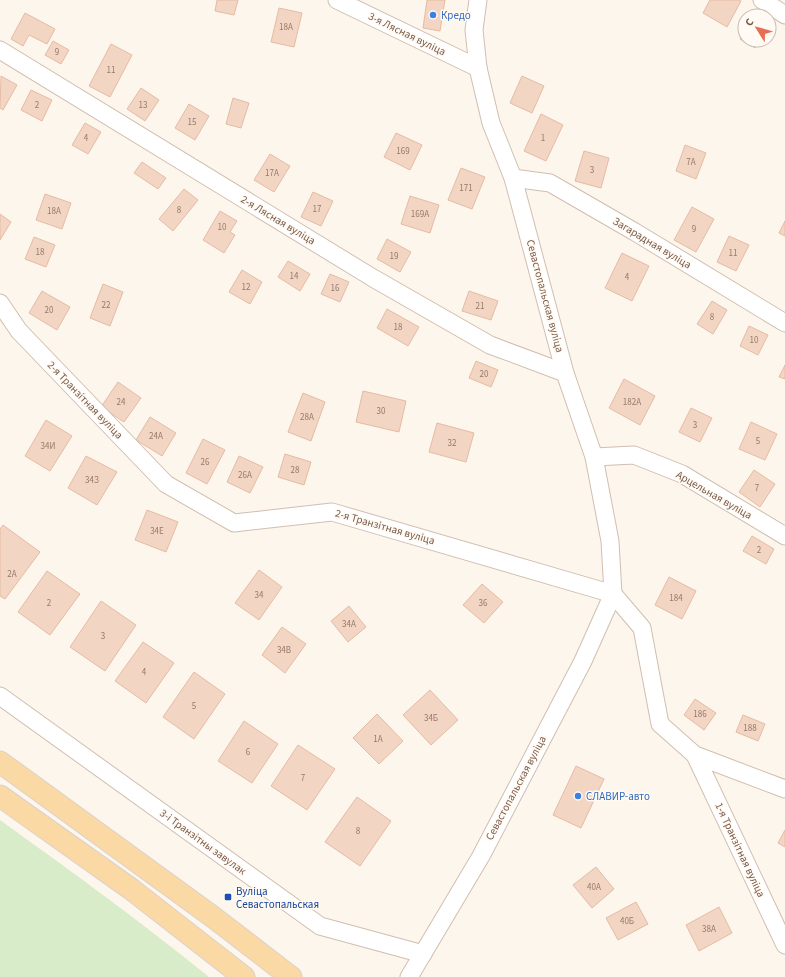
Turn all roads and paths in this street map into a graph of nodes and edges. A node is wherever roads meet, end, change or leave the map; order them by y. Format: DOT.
graph roads {
  1 [pos="337,0"];
  2 [pos="478,0"];
  3 [pos="762,0"];
  4 [pos="785,15"];
  5 [pos="0,50"];
  6 [pos="478,68"];
  7 [pos="513,178"];
  8 [pos="0,303"];
  9 [pos="785,323"];
  10 [pos="565,373"];
  11 [pos="594,457"];
  12 [pos="785,536"];
  13 [pos="613,594"];
  14 [pos="0,696"];
  15 [pos="695,755"];
  16 [pos="0,762"];
  17 [pos="785,789"];
  18 [pos="0,796"];
  19 [pos="785,945"];
  20 [pos="423,954"];
  21 [pos="244,977"];
  22 [pos="291,977"];
  23 [pos="409,977"];
  1 -- 6 [label="street, 3-я Лясная вуліца"];
  2 -- 6 [label="street, Севастопальская вуліца"];
  3 -- 4 [label="street"];
  5 -- 10 [label="street, 2-я Лясная вуліца"];
  6 -- 7 [label="street, Севастопальская вуліца"];
  7 -- 9 [label="street, Загарадная вуліца"];
  7 -- 10 [label="street, Севастопальская вуліца"];
  8 -- 13 [label="street, 2-я Транзітная вуліца"];
  10 -- 11 [label="street, Севастопальская вуліца"];
  11 -- 12 [label="street, Арцельная вуліца"];
  11 -- 13 [label="street, Севастопальская вуліца"];
  13 -- 15 [label="street"];
  13 -- 20 [label="street, Севастопальская вуліца"];
  14 -- 20 [label="street, 3-і Транзітны завулак"];
  15 -- 17 [label="street"];
  15 -- 19 [label="street, 1-я Транзітная вуліца"];
  16 -- 22 [label="main road"];
  18 -- 21 [label="main road"];
  20 -- 23 [label="street, Севастопальская вуліца"];
}
